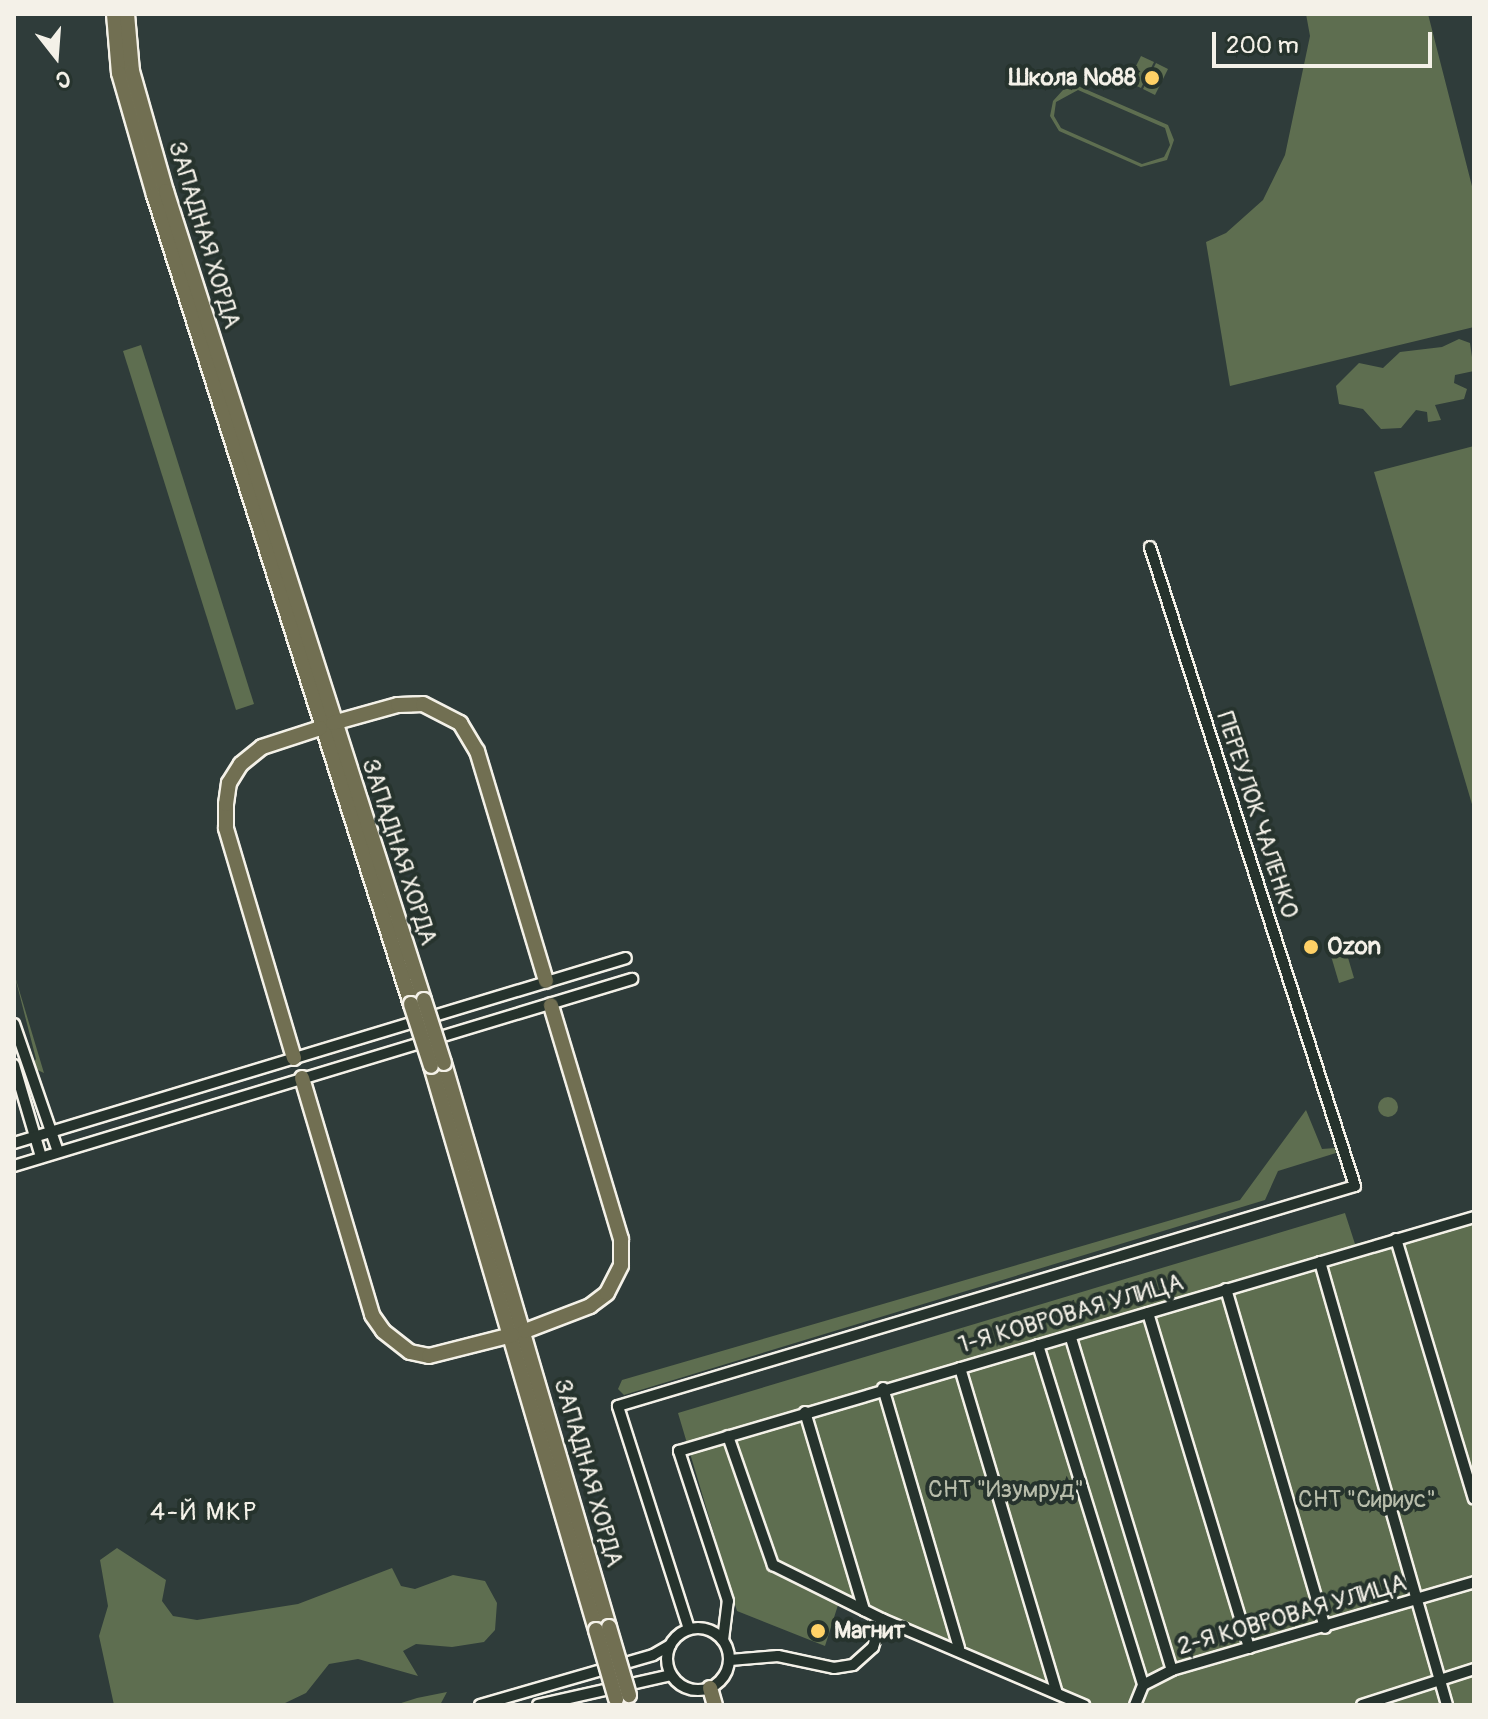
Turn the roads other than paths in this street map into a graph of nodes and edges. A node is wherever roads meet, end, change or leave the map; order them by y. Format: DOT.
graph roads {
  1 [pos="114,14"];
  2 [pos="127,14"];
  3 [pos="1150,547"];
  4 [pos="326,726"];
  5 [pos="626,958"];
  6 [pos="632,979"];
  7 [pos="546,981"];
  8 [pos="551,1005"];
  9 [pos="14,1024"];
  10 [pos="294,1058"];
  11 [pos="14,1065"];
  12 [pos="302,1078"];
  13 [pos="49,1132"];
  14 [pos="35,1137"];
  15 [pos="14,1143"];
  16 [pos="58,1152"];
  17 [pos="41,1157"];
  18 [pos="14,1166"];
  19 [pos="1472,1217"];
  20 [pos="1474,1231"];
  21 [pos="1396,1239"];
  22 [pos="1320,1262"];
  23 [pos="1226,1289"];
  24 [pos="1148,1313"];
  25 [pos="518,1333"];
  26 [pos="1071,1338"];
  27 [pos="1038,1345"];
  28 [pos="960,1368"];
  29 [pos="883,1388"];
  30 [pos="805,1412"];
  31 [pos="728,1436"];
  32 [pos="1474,1499"];
  33 [pos="1474,1582"];
  34 [pos="1416,1600"];
  35 [pos="864,1610"];
  36 [pos="882,1619"];
  37 [pos="1325,1628"];
  38 [pos="689,1629"];
  39 [pos="723,1640"];
  40 [pos="670,1645"];
  41 [pos="959,1648"];
  42 [pos="1249,1648"];
  43 [pos="730,1660"];
  44 [pos="1474,1669"];
  45 [pos="1172,1670"];
  46 [pos="671,1675"];
  47 [pos="1440,1680"];
  48 [pos="1143,1685"];
  49 [pos="710,1688"];
  50 [pos="1057,1693"];
  51 [pos="623,1701"];
  52 [pos="480,1705"];
  53 [pos="538,1705"];
  54 [pos="715,1705"];
  55 [pos="1084,1705"];
  56 [pos="1135,1705"];
  57 [pos="1362,1705"];
  58 [pos="1447,1705"];
  1 -- 4 [label="highway, ЗАПАДНАЯ ХОРДА"];
  2 -- 4 [label="highway, ЗАПАДНАЯ ХОРДА"];
  3 -- 38 [label="street, ПЕРЕУЛОК ЧАЛЕНКО"];
  4 -- 7 [label="highway"];
  4 -- 10 [label="highway"];
  4 -- 25 [label="highway, ЗАПАДНАЯ ХОРДА, bridge"];
  5 -- 7 [label="street"];
  6 -- 8 [label="street"];
  7 -- 10 [label="street"];
  8 -- 12 [label="street"];
  8 -- 25 [label="highway"];
  9 -- 13 [label="street"];
  10 -- 13 [label="street"];
  11 -- 14 [label="street"];
  12 -- 16 [label="street"];
  12 -- 25 [label="highway"];
  13 -- 14 [label="street"];
  13 -- 16 [label="street"];
  14 -- 15 [label="street"];
  14 -- 17 [label="street"];
  16 -- 17 [label="street"];
  17 -- 18 [label="street"];
  19 -- 20 [label="street"];
  19 -- 21 [label="street, 1-Я КОВРОВАЯ УЛИЦА"];
  21 -- 22 [label="street, 1-Я КОВРОВАЯ УЛИЦА"];
  21 -- 32 [label="street"];
  22 -- 23 [label="street, 1-Я КОВРОВАЯ УЛИЦА"];
  22 -- 34 [label="street"];
  23 -- 24 [label="street, 1-Я КОВРОВАЯ УЛИЦА"];
  23 -- 37 [label="street"];
  24 -- 26 [label="street, 1-Я КОВРОВАЯ УЛИЦА"];
  24 -- 42 [label="street"];
  25 -- 51 [label="highway, ЗАПАДНАЯ ХОРДА, bridge"];
  26 -- 27 [label="street, 1-Я КОВРОВАЯ УЛИЦА"];
  26 -- 45 [label="street"];
  27 -- 28 [label="street, 1-Я КОВРОВАЯ УЛИЦА"];
  27 -- 48 [label="street"];
  28 -- 29 [label="street, 1-Я КОВРОВАЯ УЛИЦА"];
  28 -- 50 [label="street"];
  29 -- 30 [label="street, 1-Я КОВРОВАЯ УЛИЦА"];
  29 -- 41 [label="street"];
  30 -- 31 [label="street, 1-Я КОВРОВАЯ УЛИЦА"];
  30 -- 35 [label="street"];
  31 -- 35 [label="street"];
  31 -- 39 [label="street, 1-Я КОВРОВАЯ УЛИЦА"];
  33 -- 34 [label="street, 2-Я КОВРОВАЯ УЛИЦА"];
  34 -- 37 [label="street, 2-Я КОВРОВАЯ УЛИЦА"];
  34 -- 47 [label="street"];
  35 -- 36 [label="street"];
  36 -- 41 [label="street"];
  36 -- 43 [label="street"];
  37 -- 42 [label="street, 2-Я КОВРОВАЯ УЛИЦА"];
  38 -- 39 [label="street"];
  38 -- 40 [label="street"];
  39 -- 43 [label="street"];
  40 -- 46 [label="street"];
  40 -- 52 [label="street"];
  41 -- 50 [label="street"];
  42 -- 45 [label="street, 2-Я КОВРОВАЯ УЛИЦА"];
  43 -- 49 [label="street"];
  44 -- 47 [label="street"];
  45 -- 48 [label="street, 2-Я КОВРОВАЯ УЛИЦА"];
  46 -- 49 [label="street"];
  46 -- 53 [label="street"];
  47 -- 57 [label="street"];
  47 -- 58 [label="street"];
  48 -- 56 [label="street"];
  49 -- 54 [label="highway"];
  50 -- 55 [label="street"];
}
